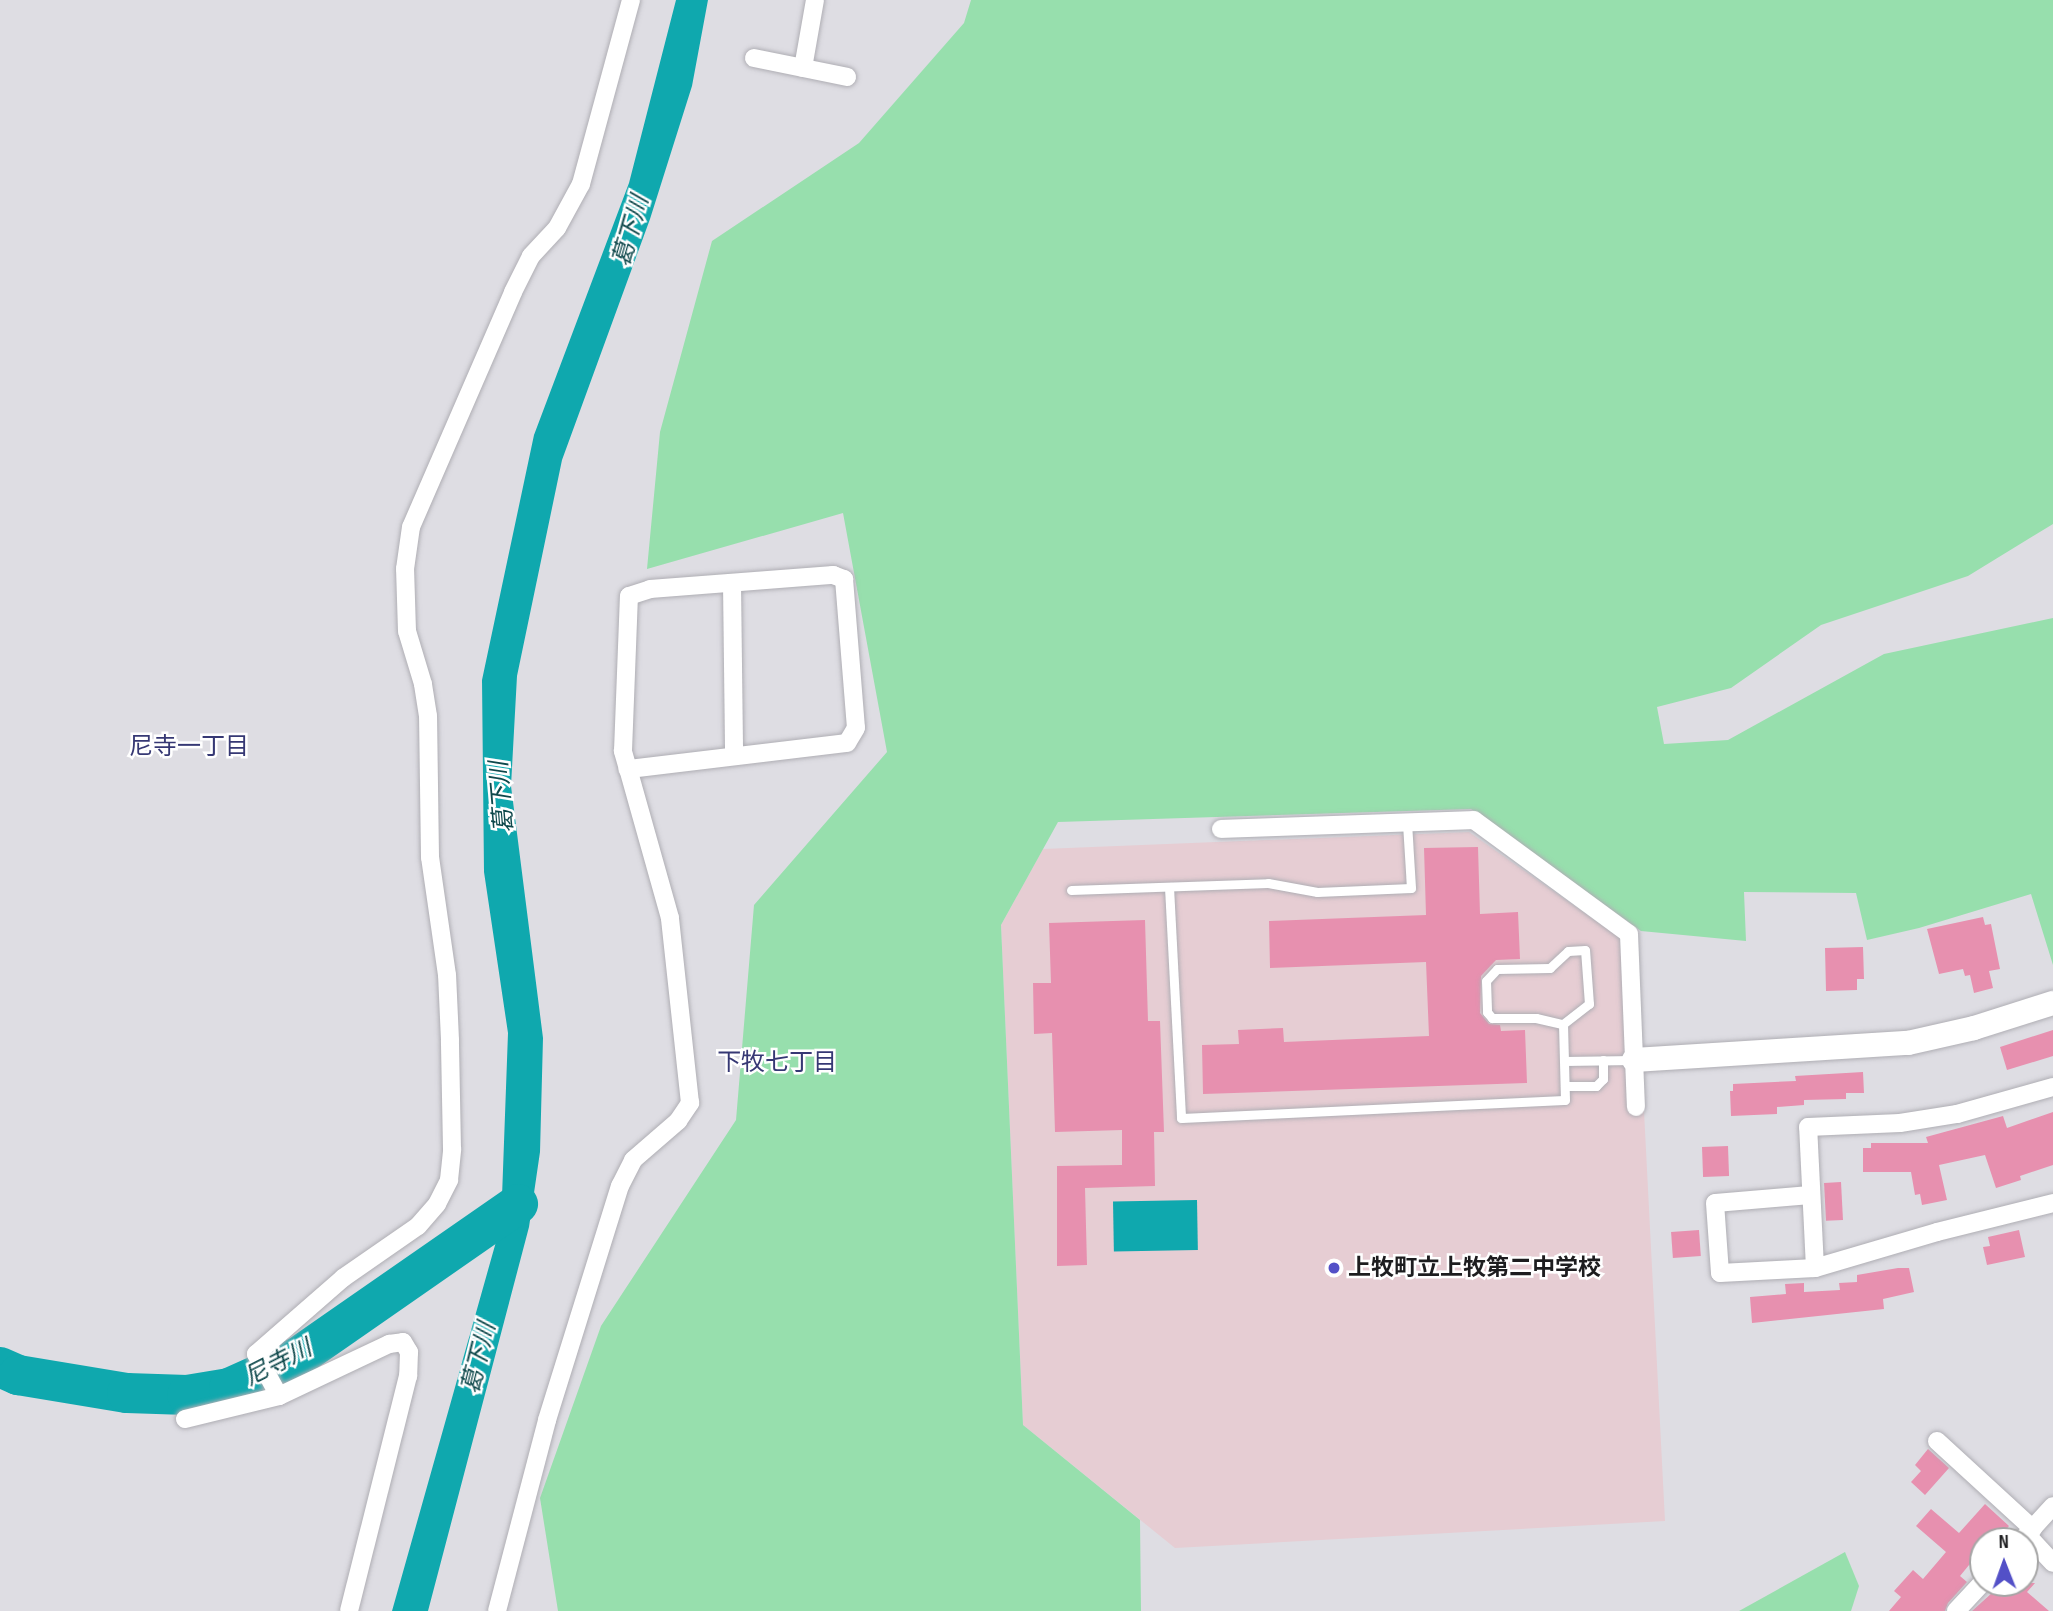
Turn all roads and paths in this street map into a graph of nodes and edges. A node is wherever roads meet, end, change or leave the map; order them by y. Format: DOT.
graph roads {
  1 [pos="631,0"];
  2 [pos="815,0"];
  3 [pos="754,58"];
  4 [pos="803,68"];
  5 [pos="847,77"];
  6 [pos="732,583"];
  7 [pos="734,756"];
  8 [pos="628,769"];
  9 [pos="1407,823"];
  10 [pos="1221,829"];
  11 [pos="1169,887"];
  12 [pos="1072,890"];
  13 [pos="2053,1003"];
  14 [pos="1563,1024"];
  15 [pos="1603,1060"];
  16 [pos="1634,1060"];
  17 [pos="1564,1061"];
  18 [pos="1565,1086"];
  19 [pos="2053,1087"];
  20 [pos="1636,1107"];
  21 [pos="1810,1195"];
  22 [pos="2053,1203"];
  23 [pos="1815,1268"];
  24 [pos="279,1396"];
  25 [pos="185,1419"];
  26 [pos="1937,1441"];
  27 [pos="2053,1506"];
  28 [pos="2019,1527"];
  29 [pos="2034,1527"];
  30 [pos="2039,1548"];
  31 [pos="2053,1563"];
  32 [pos="1969,1596"];
  33 [pos="349,1611"];
  34 [pos="497,1611"];
  35 [pos="1955,1611"];
  1 -- 24 [label="street"];
  2 -- 4 [label="street"];
  3 -- 4 [label="street"];
  4 -- 5 [label="street"];
  6 -- 7 [label="street"];
  6 -- 7 [label="street"];
  6 -- 8 [label="street"];
  7 -- 8 [label="street"];
  8 -- 34 [label="street"];
  9 -- 10 [label="street"];
  9 -- 11 [label="lane"];
  9 -- 16 [label="street"];
  11 -- 12 [label="lane"];
  11 -- 18 [label="lane"];
  13 -- 16 [label="street"];
  14 -- 14 [label="lane"];
  14 -- 17 [label="lane"];
  15 -- 16 [label="lane"];
  15 -- 17 [label="lane"];
  15 -- 18 [label="lane"];
  16 -- 20 [label="street"];
  17 -- 18 [label="lane"];
  19 -- 21 [label="street"];
  21 -- 23 [label="street"];
  21 -- 23 [label="street"];
  22 -- 23 [label="street"];
  24 -- 25 [label="street"];
  24 -- 33 [label="street"];
  26 -- 28 [label="street"];
  27 -- 29 [label="street"];
  30 -- 31 [label="street"];
  32 -- 35 [label="street"];
}
